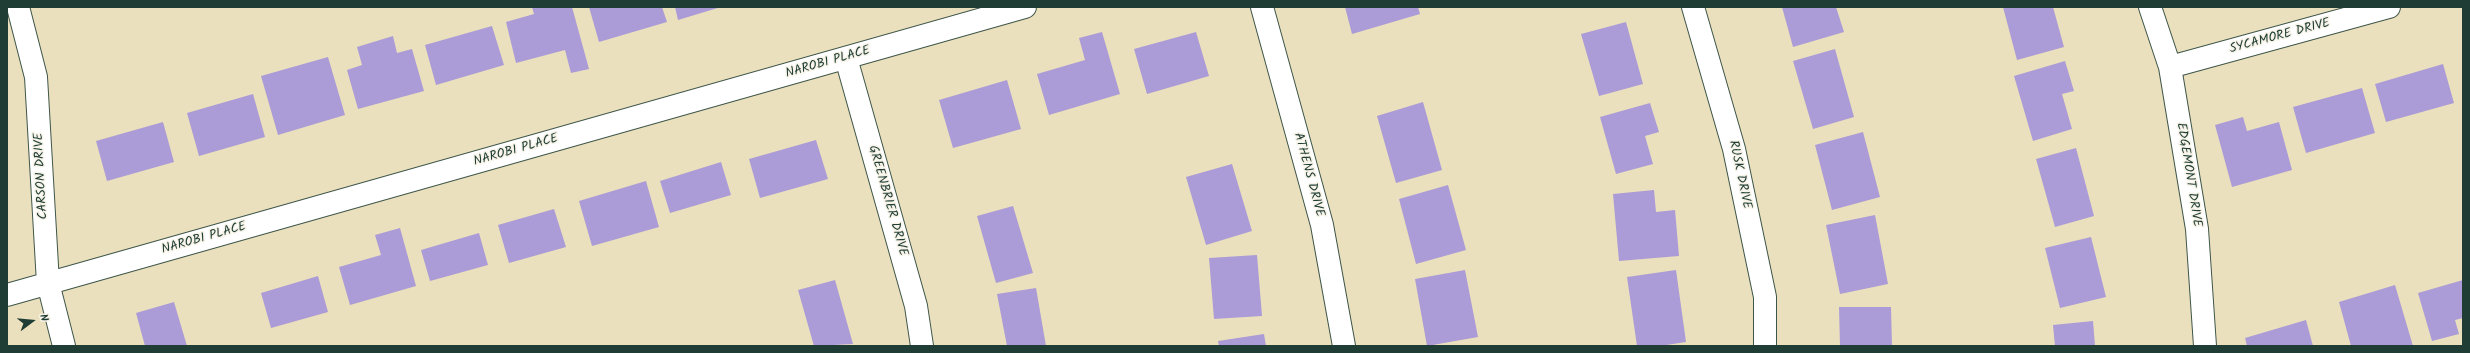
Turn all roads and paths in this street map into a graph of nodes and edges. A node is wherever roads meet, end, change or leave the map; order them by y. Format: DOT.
graph roads {
  1 [pos="18,7"];
  2 [pos="1025,7"];
  3 [pos="1262,7"];
  4 [pos="1693,7"];
  5 [pos="2150,7"];
  6 [pos="2390,7"];
  7 [pos="846,58"];
  8 [pos="2170,67"];
  9 [pos="48,283"];
  10 [pos="7,295"];
  11 [pos="64,346"];
  12 [pos="922,346"];
  13 [pos="1344,346"];
  14 [pos="1765,346"];
  15 [pos="2205,346"];
  1 -- 9 [label="street, CARSON DRIVE"];
  2 -- 7 [label="street, NAROBI PLACE"];
  3 -- 13 [label="street, ATHENS DRIVE"];
  4 -- 14 [label="street, RUSK DRIVE"];
  5 -- 8 [label="street, EDGEMONT DRIVE"];
  6 -- 8 [label="street, SYCAMORE DRIVE"];
  7 -- 9 [label="street, NAROBI PLACE"];
  7 -- 12 [label="street, GREENBRIER DRIVE"];
  8 -- 15 [label="street, EDGEMONT DRIVE"];
  9 -- 10 [label="street, NAROBI PLACE"];
  9 -- 11 [label="street, CARSON DRIVE"];
}
